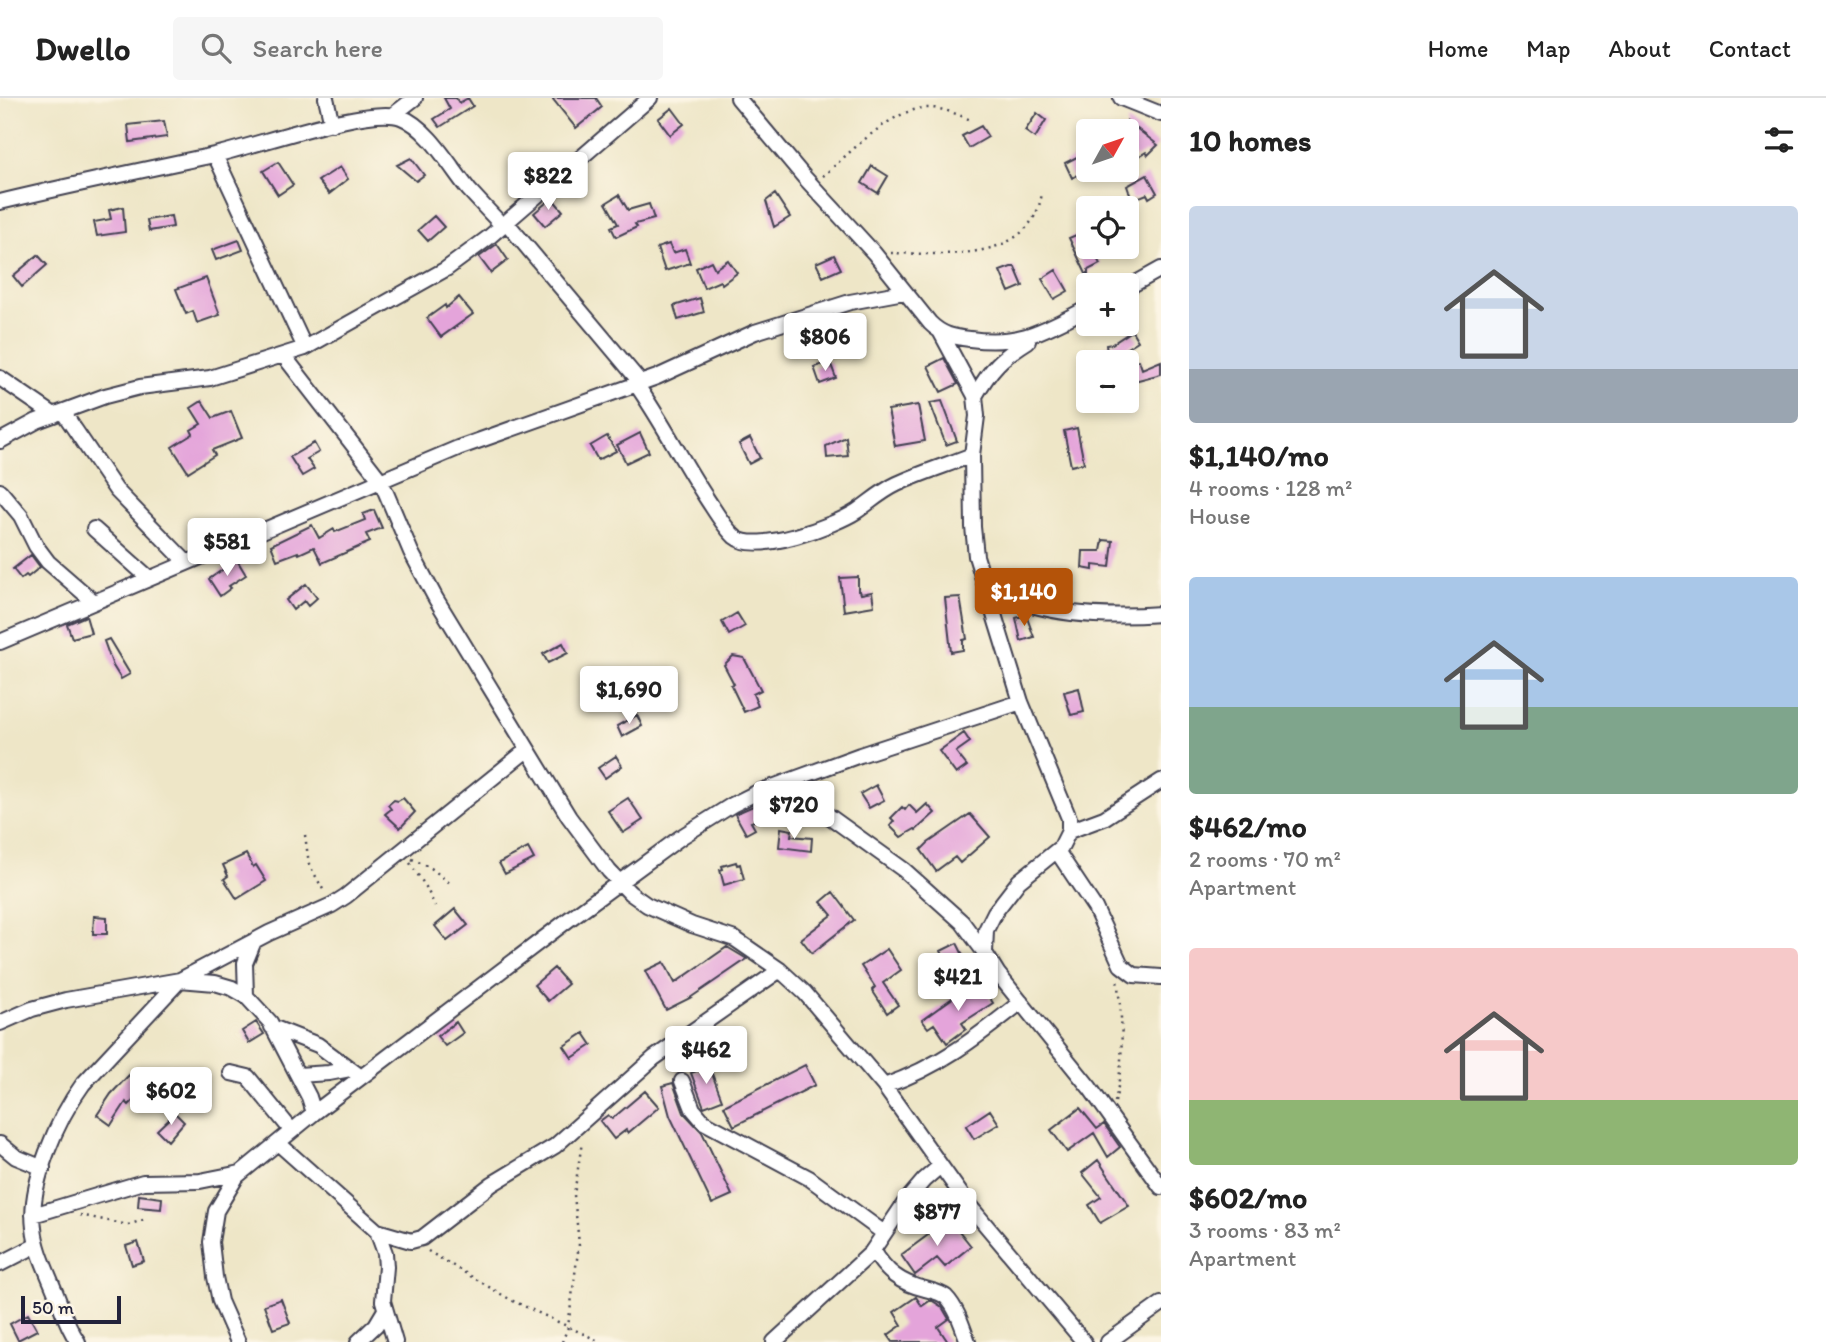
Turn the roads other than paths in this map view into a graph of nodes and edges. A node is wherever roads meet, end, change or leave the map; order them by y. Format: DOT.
graph roads {
  1 [pos="326,98"];
  2 [pos="415,98"];
  3 [pos="650,98"];
  4 [pos="738,98"];
  5 [pos="1121,98"];
  6 [pos="634,105"];
  7 [pos="1161,114"];
  8 [pos="393,115"];
  9 [pos="332,124"];
  10 [pos="215,155"];
  11 [pos="0,201"];
  12 [pos="504,224"];
  13 [pos="1161,269"];
  14 [pos="1139,281"];
  15 [pos="904,292"];
  16 [pos="1076,314"];
  17 [pos="1044,331"];
  18 [pos="941,333"];
  19 [pos="305,348"];
  20 [pos="284,356"];
  21 [pos="0,378"];
  22 [pos="638,383"];
  23 [pos="975,396"];
  24 [pos="58,413"];
  25 [pos="0,441"];
  26 [pos="972,455"];
  27 [pos="381,481"];
  28 [pos="0,491"];
  29 [pos="94,528"];
  30 [pos="186,562"];
  31 [pos="149,578"];
  32 [pos="986,587"];
  33 [pos="93,601"];
  34 [pos="1161,614"];
  35 [pos="0,642"];
  36 [pos="1021,702"];
  37 [pos="527,750"];
  38 [pos="1161,781"];
  39 [pos="783,783"];
  40 [pos="1069,831"];
  41 [pos="1057,851"];
  42 [pos="619,883"];
  43 [pos="254,941"];
  44 [pos="985,953"];
  45 [pos="780,970"];
  46 [pos="1161,977"];
  47 [pos="180,980"];
  48 [pos="246,996"];
  49 [pos="1021,1002"];
  50 [pos="0,1023"];
  51 [pos="272,1027"];
  52 [pos="231,1073"];
  53 [pos="355,1073"];
  54 [pos="298,1076"];
  55 [pos="682,1081"];
  56 [pos="884,1086"];
  57 [pos="314,1113"];
  58 [pos="292,1131"];
  59 [pos="278,1143"];
  60 [pos="0,1144"];
  61 [pos="939,1167"];
  62 [pos="43,1168"];
  63 [pos="242,1173"];
  64 [pos="1161,1187"];
  65 [pos="33,1215"];
  66 [pos="377,1231"];
  67 [pos="884,1233"];
  68 [pos="37,1245"];
  69 [pos="873,1250"];
  70 [pos="0,1264"];
  71 [pos="1161,1304"];
  72 [pos="386,1310"];
  73 [pos="78,1342"];
  74 [pos="238,1342"];
  75 [pos="358,1342"];
  76 [pos="395,1342"];
  77 [pos="774,1342"];
  78 [pos="968,1342"];
  79 [pos="1084,1342"];
  80 [pos="1108,1342"];
  1 -- 9 [label="street"];
  2 -- 8 [label="street"];
  3 -- 6 [label="street"];
  4 -- 15 [label="street"];
  5 -- 7 [label="street"];
  6 -- 12 [label="street"];
  8 -- 9 [label="street"];
  8 -- 12 [label="street"];
  9 -- 10 [label="street"];
  10 -- 11 [label="street"];
  10 -- 19 [label="street"];
  12 -- 19 [label="street"];
  12 -- 22 [label="street"];
  13 -- 14 [label="street"];
  15 -- 18 [label="street"];
  15 -- 22 [label="street"];
  16 -- 17 [label="street"];
  17 -- 18 [label="street"];
  17 -- 23 [label="street"];
  18 -- 23 [label="street"];
  19 -- 20 [label="street"];
  20 -- 24 [label="street"];
  20 -- 27 [label="street"];
  21 -- 24 [label="street"];
  22 -- 26 [label="street"];
  22 -- 27 [label="street"];
  23 -- 26 [label="street"];
  24 -- 25 [label="street"];
  24 -- 30 [label="street"];
  26 -- 32 [label="street"];
  27 -- 30 [label="street"];
  27 -- 37 [label="street"];
  28 -- 33 [label="street"];
  29 -- 31 [label="street"];
  30 -- 31 [label="street"];
  31 -- 33 [label="street"];
  32 -- 34 [label="street"];
  32 -- 36 [label="street"];
  33 -- 35 [label="street"];
  36 -- 39 [label="street"];
  36 -- 40 [label="street"];
  37 -- 42 [label="street"];
  37 -- 43 [label="street"];
  38 -- 40 [label="street"];
  39 -- 42 [label="street"];
  39 -- 44 [label="street"];
  40 -- 41 [label="street"];
  41 -- 44 [label="street"];
  41 -- 46 [label="street"];
  42 -- 45 [label="street"];
  42 -- 53 [label="street"];
  43 -- 47 [label="street"];
  43 -- 48 [label="street"];
  44 -- 49 [label="street"];
  45 -- 56 [label="street"];
  45 -- 66 [label="street"];
  47 -- 48 [label="street"];
  47 -- 50 [label="street"];
  47 -- 62 [label="street"];
  48 -- 51 [label="street"];
  49 -- 56 [label="street"];
  49 -- 64 [label="street"];
  51 -- 53 [label="street"];
  51 -- 54 [label="street"];
  52 -- 58 [label="street"];
  53 -- 54 [label="street"];
  53 -- 57 [label="street"];
  54 -- 57 [label="street"];
  55 -- 67 [label="street"];
  56 -- 61 [label="street"];
  57 -- 58 [label="street"];
  58 -- 59 [label="street"];
  59 -- 63 [label="street"];
  59 -- 66 [label="street"];
  60 -- 62 [label="street"];
  61 -- 67 [label="street"];
  61 -- 79 [label="street"];
  62 -- 65 [label="street"];
  63 -- 65 [label="street"];
  63 -- 74 [label="street"];
  65 -- 68 [label="street"];
  66 -- 72 [label="street"];
  67 -- 69 [label="street"];
  68 -- 70 [label="street"];
  68 -- 73 [label="street"];
  69 -- 77 [label="street"];
  69 -- 78 [label="street"];
  71 -- 80 [label="street"];
  72 -- 75 [label="street"];
  72 -- 76 [label="street"];
}
